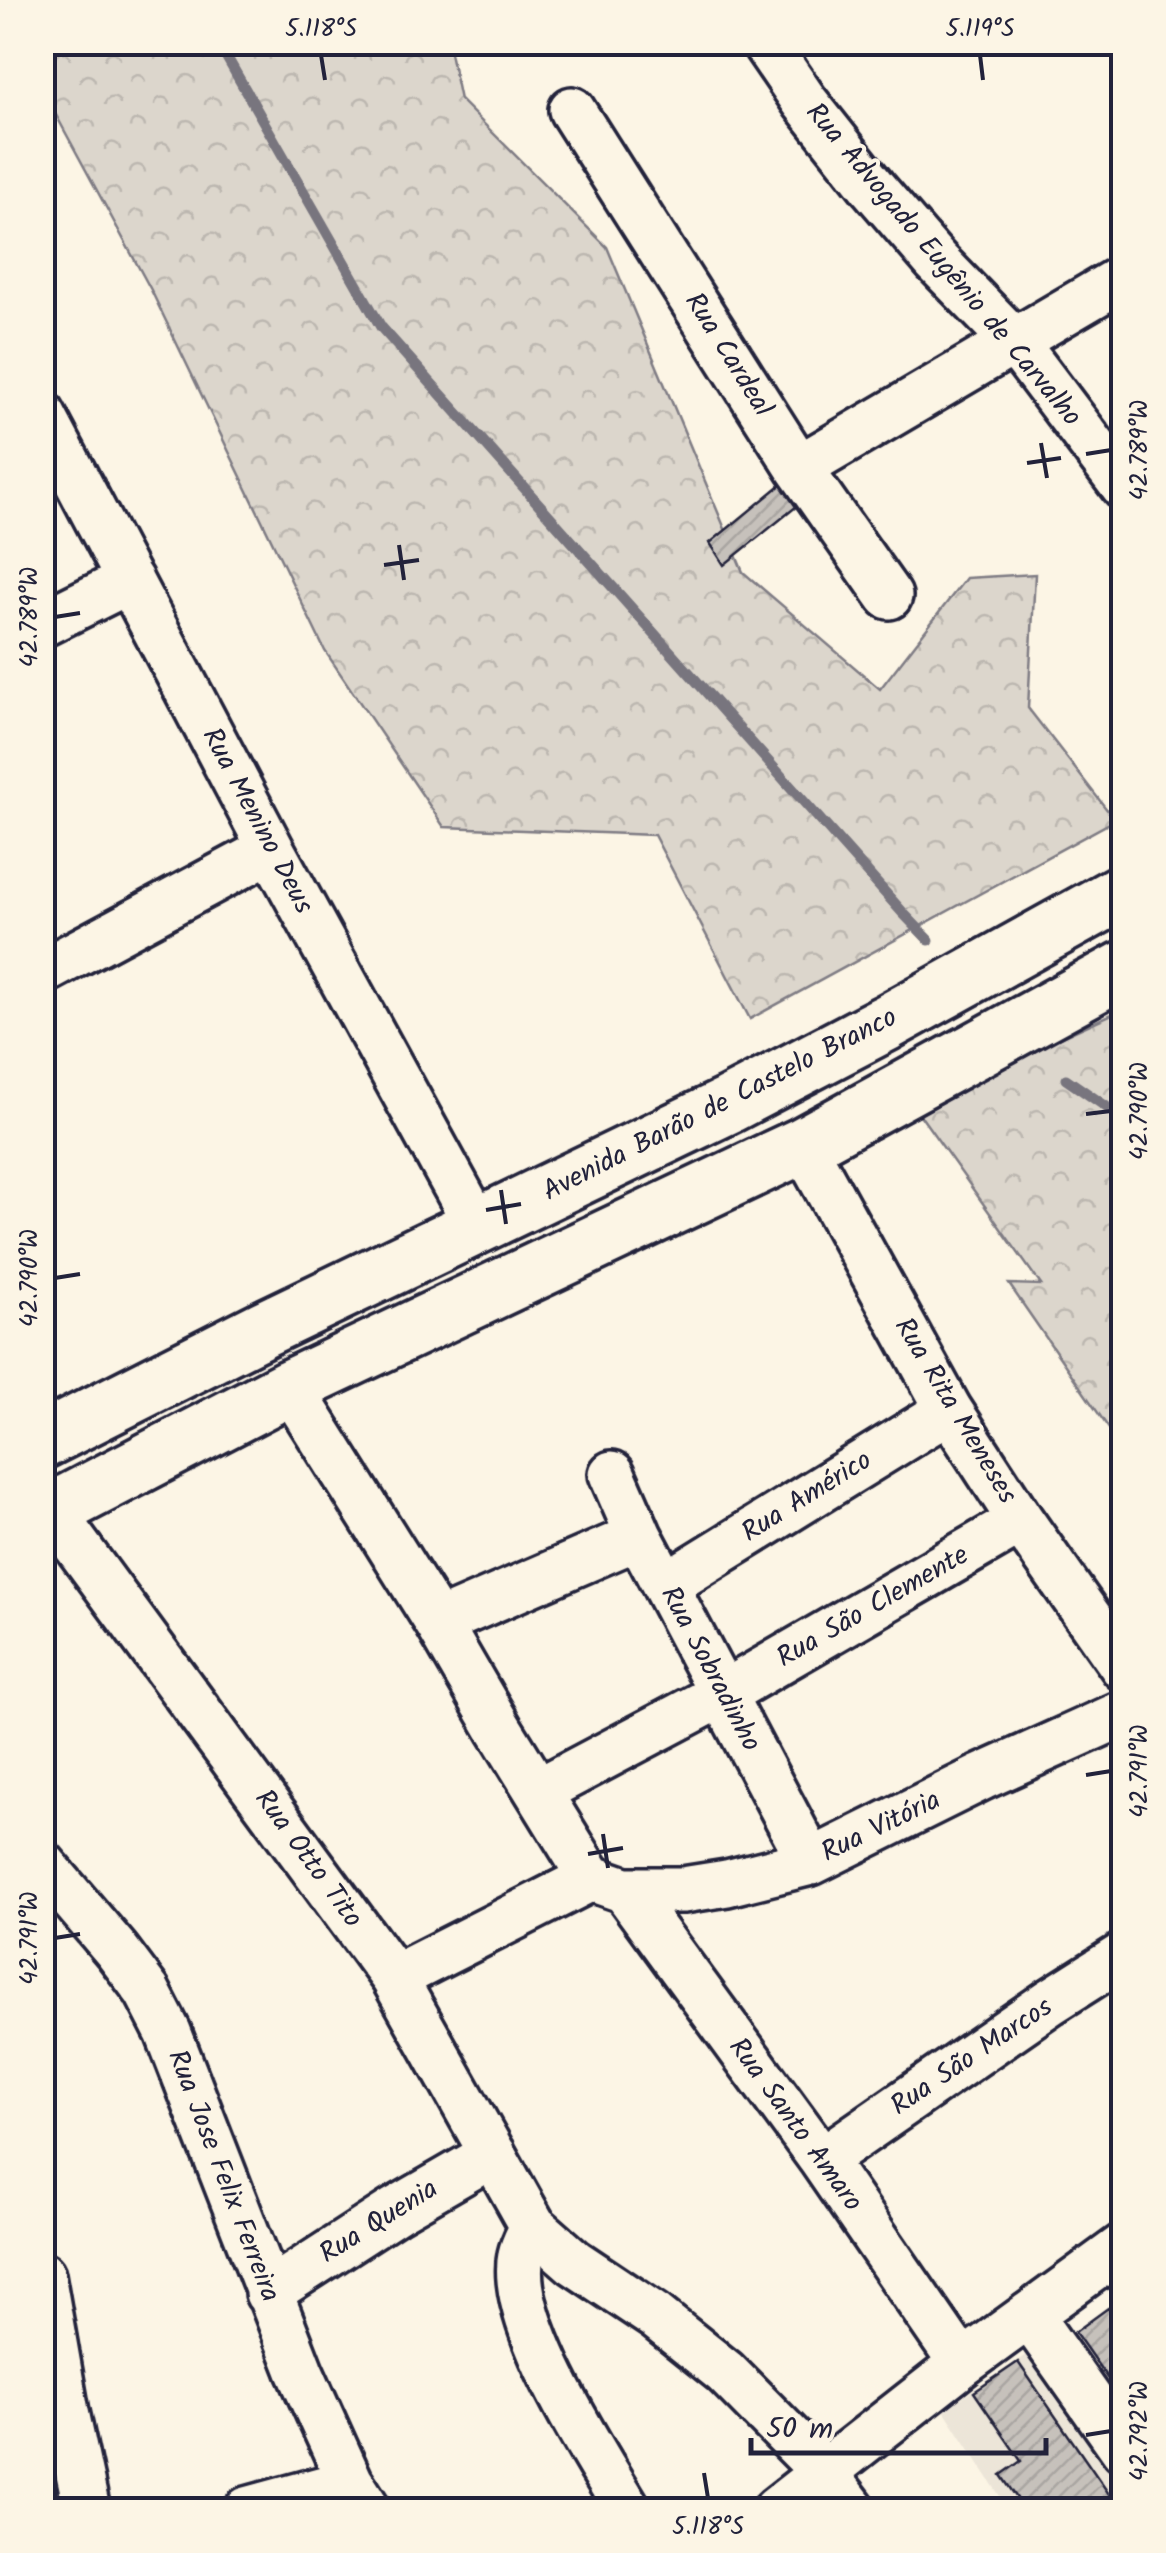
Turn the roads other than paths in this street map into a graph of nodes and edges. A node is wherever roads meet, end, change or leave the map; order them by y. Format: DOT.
graph roads {
  1 [pos="764,42"];
  2 [pos="572,110"];
  3 [pos="1124,277"];
  4 [pos="1014,340"];
  5 [pos="42,414"];
  6 [pos="799,468"];
  7 [pos="1124,487"];
  8 [pos="130,580"];
  9 [pos="889,596"];
  10 [pos="42,624"];
  11 [pos="271,849"];
  12 [pos="1124,892"];
  13 [pos="1124,968"];
  14 [pos="42,972"];
  15 [pos="803,1145"];
  16 [pos="477,1225"];
  17 [pos="290,1387"];
  18 [pos="949,1410"];
  19 [pos="42,1442"];
  20 [pos="612,1474"];
  21 [pos="46,1508"];
  22 [pos="1021,1521"];
  23 [pos="639,1536"];
  24 [pos="666,1584"];
  25 [pos="438,1623"];
  26 [pos="1124,1668"];
  27 [pos="724,1693"];
  28 [pos="1124,1712"];
  29 [pos="539,1791"];
  30 [pos="811,1862"];
  31 [pos="42,1863"];
  32 [pos="608,1884"];
  33 [pos="1124,1955"];
  34 [pos="394,1978"];
  35 [pos="492,2154"];
  36 [pos="822,2160"];
  37 [pos="533,2226"];
  38 [pos="1124,2246"];
  39 [pos="42,2275"];
  40 [pos="268,2293"];
  41 [pos="1029,2315"];
  42 [pos="962,2364"];
  43 [pos="1124,2450"];
  44 [pos="825,2473"];
  45 [pos="359,2496"];
  46 [pos="88,2510"];
  47 [pos="247,2510"];
  48 [pos="628,2510"];
  49 [pos="776,2510"];
  50 [pos="853,2510"];
  1 -- 4 [label="street, Rua Advogado Eugênio de Carvalho"];
  2 -- 6 [label="street, Rua Cardeal"];
  3 -- 4 [label="street"];
  4 -- 6 [label="street"];
  4 -- 7 [label="street, Rua Advogado Eugênio de Carvalho"];
  5 -- 8 [label="street, Rua Menino Deus"];
  6 -- 9 [label="street, Rua Cardeal"];
  8 -- 10 [label="street"];
  8 -- 11 [label="street, Rua Menino Deus"];
  11 -- 14 [label="street"];
  11 -- 16 [label="street, Rua Menino Deus"];
  12 -- 16 [label="main road, Avenida Barão de Castelo Branco"];
  13 -- 15 [label="main road"];
  15 -- 17 [label="main road"];
  15 -- 18 [label="street, Rua Rita Meneses"];
  16 -- 19 [label="main road, Avenida Barão de Castelo Branco"];
  17 -- 21 [label="main road"];
  17 -- 25 [label="street"];
  18 -- 22 [label="street, Rua Rita Meneses"];
  18 -- 24 [label="street, Rua Américo"];
  20 -- 23 [label="street, Rua Sobradinho"];
  21 -- 34 [label="street, Rua Otto Tito"];
  22 -- 26 [label="street, Rua Rita Meneses"];
  22 -- 27 [label="street, Rua São Clemente"];
  23 -- 24 [label="street, Rua Sobradinho"];
  23 -- 25 [label="street"];
  24 -- 27 [label="street, Rua Sobradinho"];
  25 -- 29 [label="street"];
  27 -- 29 [label="street, Rua São Clemente"];
  27 -- 30 [label="street, Rua Sobradinho"];
  28 -- 30 [label="street, Rua Vitória"];
  29 -- 32 [label="street, Rua Santo Amaro"];
  30 -- 32 [label="street, Rua Vitória"];
  31 -- 40 [label="street, Rua Jose Felix Ferreira"];
  32 -- 34 [label="street"];
  32 -- 36 [label="street, Rua Santo Amaro"];
  33 -- 36 [label="street, Rua São Marcos"];
  34 -- 35 [label="street, Rua Otto Tito"];
  35 -- 37 [label="street, Rua Otto Tito"];
  35 -- 40 [label="street, Rua Quenia"];
  36 -- 42 [label="street, Rua Santo Amaro"];
  37 -- 44 [label="street, Rua Otto Tito"];
  37 -- 48 [label="street"];
  38 -- 41 [label="street"];
  39 -- 46 [label="street"];
  40 -- 45 [label="street, Rua Jose Felix Ferreira"];
  41 -- 42 [label="street"];
  41 -- 43 [label="street"];
  42 -- 44 [label="street"];
  44 -- 49 [label="street"];
  44 -- 50 [label="street, Rua Otto Tito"];
  45 -- 47 [label="street"];
}
